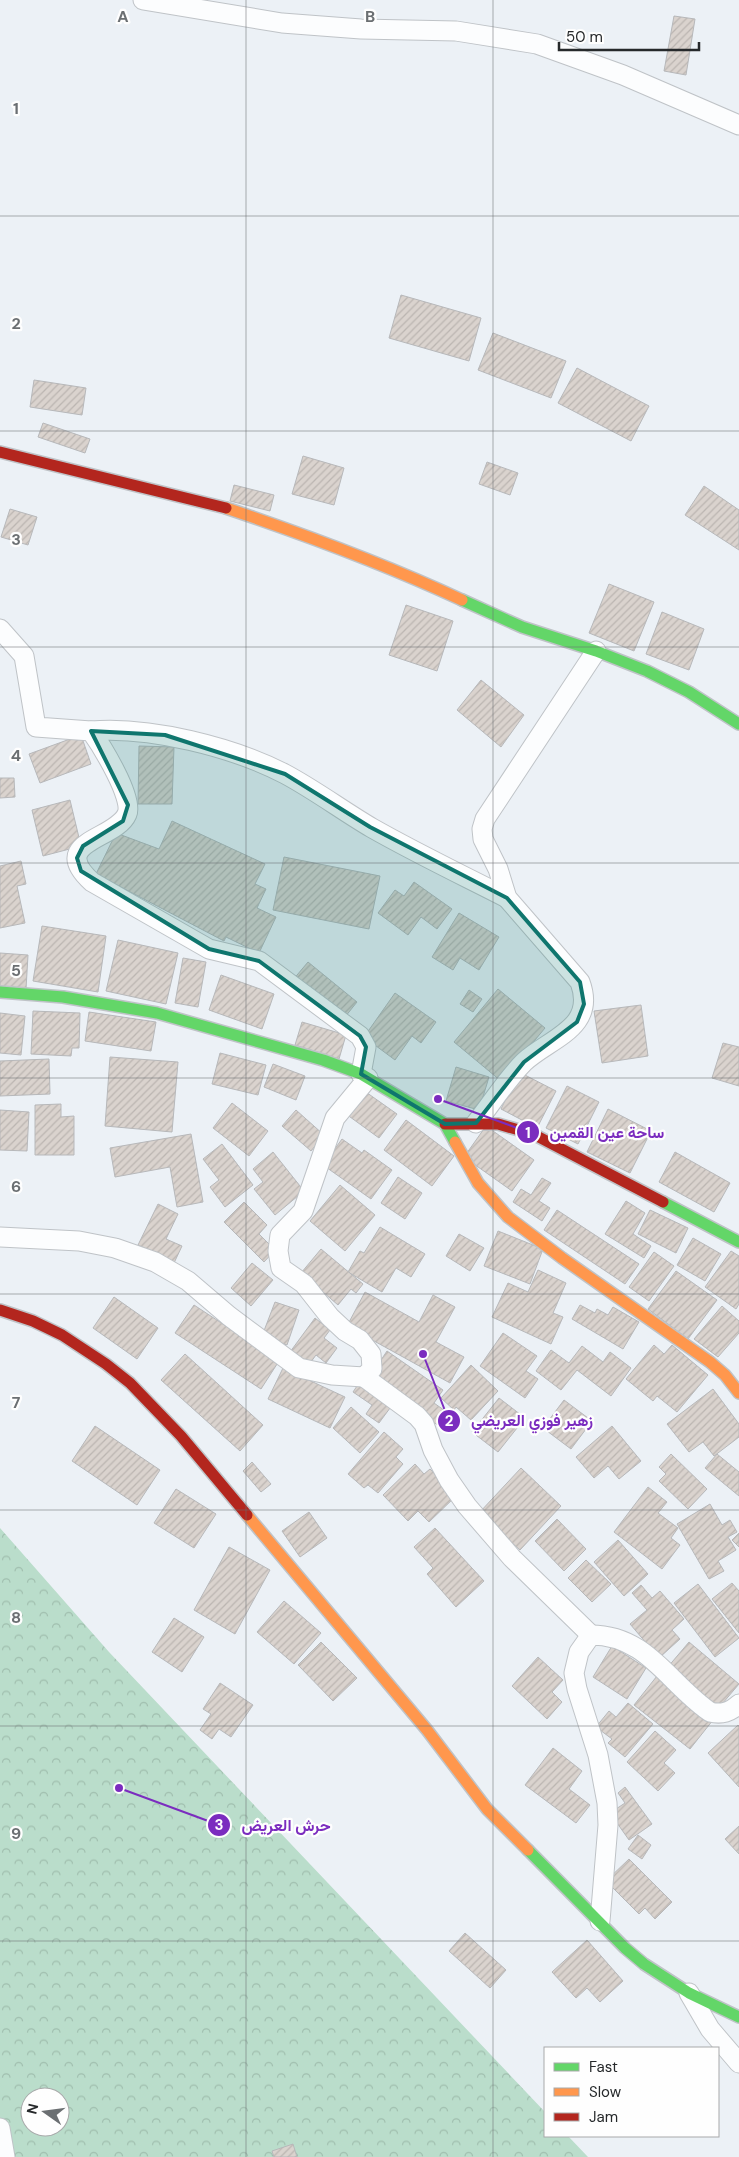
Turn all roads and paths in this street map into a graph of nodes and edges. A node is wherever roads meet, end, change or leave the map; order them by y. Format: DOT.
graph roads {
  1 [pos="143,0"];
  2 [pos="739,125"];
  3 [pos="0,452"];
  4 [pos="0,629"];
  5 [pos="596,651"];
  6 [pos="739,724"];
  7 [pos="91,730"];
  8 [pos="507,898"];
  9 [pos="0,992"];
  10 [pos="365,1076"];
  11 [pos="476,1123"];
  12 [pos="445,1124"];
  13 [pos="0,1237"];
  14 [pos="739,1242"];
  15 [pos="0,1310"];
  16 [pos="364,1377"];
  17 [pos="739,1393"];
  18 [pos="591,1634"];
  19 [pos="739,1704"];
  20 [pos="600,1920"];
  21 [pos="689,1993"];
  22 [pos="739,2017"];
  23 [pos="739,2063"];
  24 [pos="0,2128"];
  25 [pos="4,2157"];
  1 -- 2 [label="street"];
  3 -- 5 [label="street"];
  4 -- 7 [label="street"];
  5 -- 6 [label="street"];
  5 -- 8 [label="street"];
  7 -- 8 [label="street"];
  7 -- 10 [label="street"];
  8 -- 11 [label="street"];
  9 -- 10 [label="street"];
  10 -- 12 [label="street"];
  10 -- 16 [label="street"];
  11 -- 12 [label="street"];
  11 -- 14 [label="street"];
  12 -- 17 [label="street"];
  13 -- 16 [label="street"];
  15 -- 20 [label="street"];
  16 -- 18 [label="street"];
  18 -- 19 [label="street"];
  18 -- 20 [label="street"];
  20 -- 21 [label="street"];
  21 -- 22 [label="street"];
  21 -- 23 [label="street"];
  24 -- 25 [label="street"];
}
